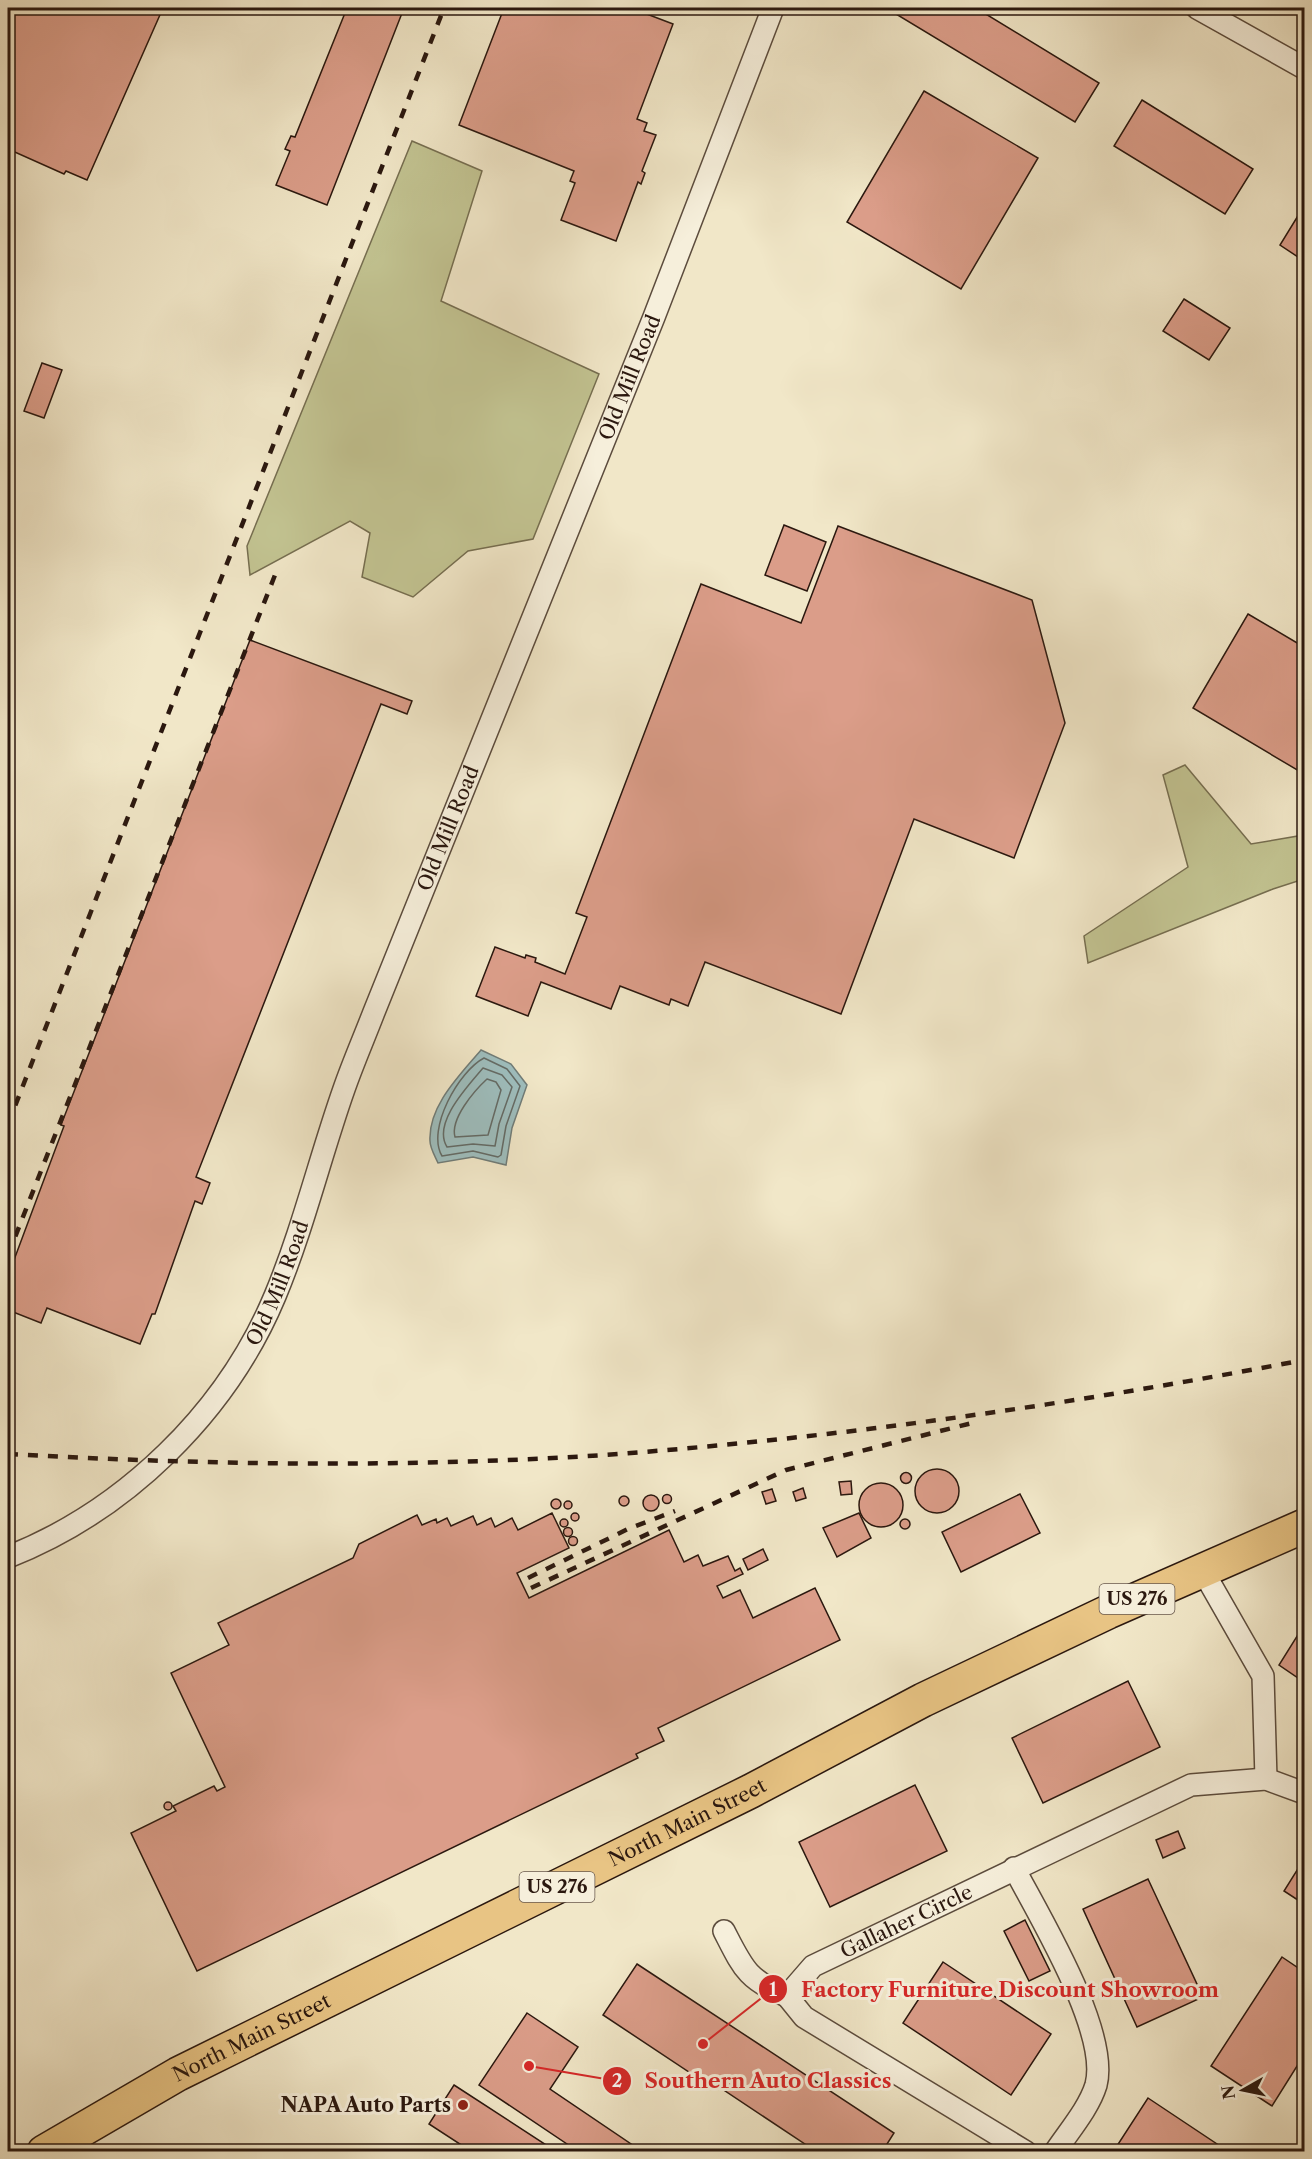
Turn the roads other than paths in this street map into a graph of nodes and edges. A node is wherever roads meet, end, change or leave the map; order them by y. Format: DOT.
graph roads {
  1 [pos="773,8"];
  2 [pos="1197,8"];
  3 [pos="1305,68"];
  4 [pos="1305,1526"];
  5 [pos="8,1557"];
  6 [pos="1203,1571"];
  7 [pos="1266,1779"];
  8 [pos="1305,1793"];
  9 [pos="1014,1868"];
  10 [pos="724,1931"];
  11 [pos="787,1996"];
  12 [pos="44,2151"];
  13 [pos="1026,2151"];
  14 [pos="1055,2151"];
  1 -- 5 [label="street, Old Mill Road"];
  2 -- 3 [label="street"];
  4 -- 6 [label="main road, North Main Street / US 276"];
  6 -- 7 [label="street"];
  6 -- 12 [label="main road, North Main Street / US 276"];
  7 -- 8 [label="street, Gallaher Circle"];
  7 -- 9 [label="street, Gallaher Circle"];
  9 -- 11 [label="street, Gallaher Circle"];
  9 -- 14 [label="street"];
  10 -- 11 [label="street"];
  11 -- 13 [label="street"];
}
